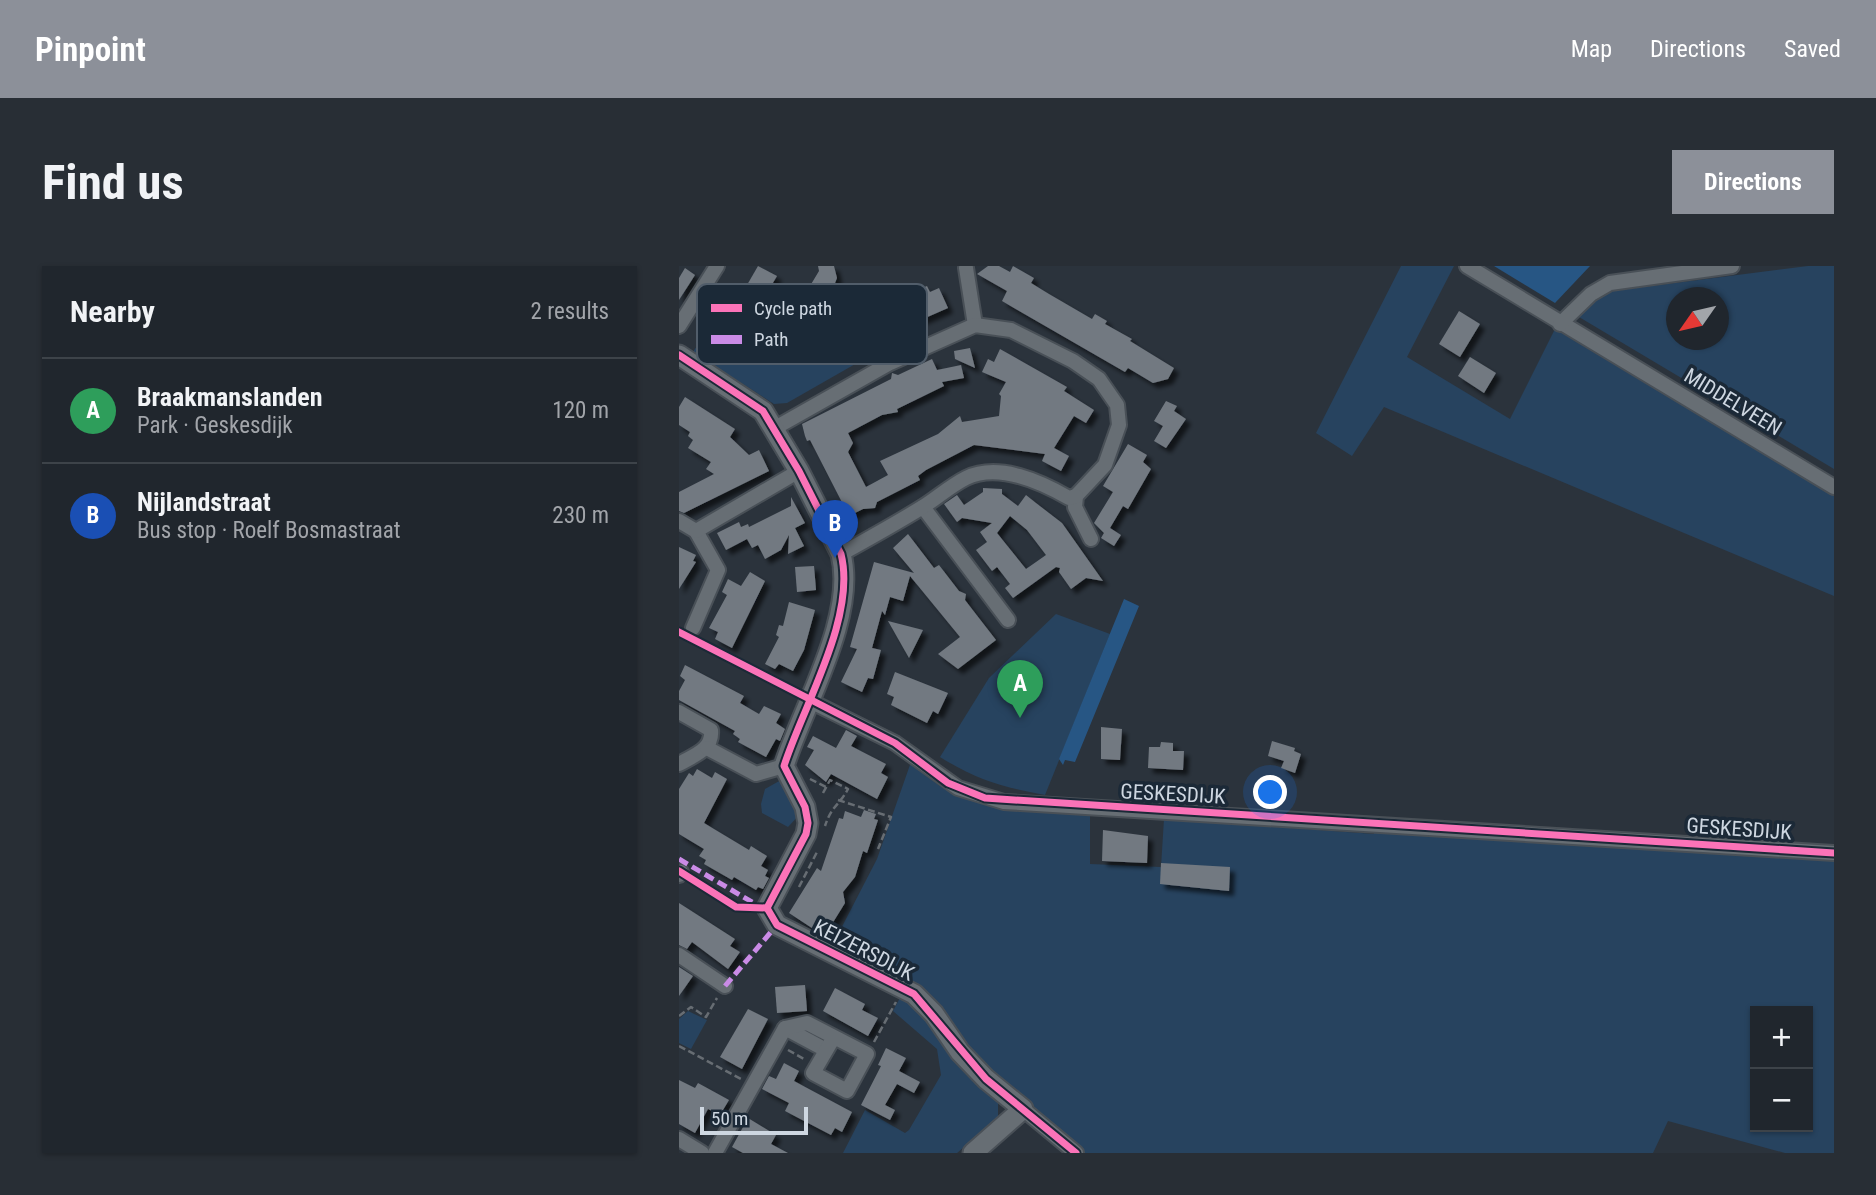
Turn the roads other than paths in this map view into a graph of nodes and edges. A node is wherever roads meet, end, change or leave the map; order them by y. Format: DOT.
graph roads {
  1 [pos="717,266"];
  2 [pos="1467,266"];
  3 [pos="1732,266"];
  4 [pos="966,268"];
  5 [pos="706,284"];
  6 [pos="697,298"];
  7 [pos="1560,324"];
  8 [pos="975,325"];
  9 [pos="679,326"];
  10 [pos="927,346"];
  11 [pos="679,355"];
  12 [pos="888,364"];
  13 [pos="775,428"];
  14 [pos="799,471"];
  15 [pos="1834,486"];
  16 [pos="1076,496"];
  17 [pos="923,507"];
  18 [pos="679,522"];
  19 [pos="696,530"];
  20 [pos="1091,539"];
  21 [pos="841,554"];
  22 [pos="1008,620"];
  23 [pos="692,628"];
  24 [pos="812,702"];
  25 [pos="679,712"];
  26 [pos="708,748"];
  27 [pos="679,764"];
  28 [pos="784,766"];
  29 [pos="1834,853"];
  30 [pos="679,955"];
  31 [pos="725,986"];
  32 [pos="785,1028"];
  33 [pos="834,1037"];
  34 [pos="827,1050"];
  35 [pos="1023,1109"];
  36 [pos="679,1139"];
  37 [pos="694,1151"];
  38 [pos="715,1153"];
  39 [pos="973,1153"];
  40 [pos="1076,1153"];
  1 -- 5 [label="street"];
  2 -- 7 [label="street, MIDDELVEEN"];
  3 -- 7 [label="street"];
  4 -- 8 [label="street"];
  6 -- 9 [label="street"];
  7 -- 15 [label="street, MIDDELVEEN"];
  8 -- 10 [label="street"];
  8 -- 16 [label="street"];
  11 -- 13 [label="street"];
  12 -- 13 [label="street"];
  13 -- 14 [label="street"];
  14 -- 19 [label="street"];
  14 -- 21 [label="street"];
  16 -- 17 [label="street"];
  16 -- 20 [label="street"];
  17 -- 21 [label="street"];
  17 -- 22 [label="street"];
  18 -- 19 [label="street"];
  19 -- 23 [label="street"];
  21 -- 24 [label="street"];
  24 -- 28 [label="street"];
  24 -- 29 [label="street, GESKESDIJK"];
  25 -- 26 [label="street"];
  26 -- 27 [label="street"];
  26 -- 28 [label="street"];
  28 -- 35 [label="street, KEIZERSDIJK"];
  30 -- 31 [label="street"];
  32 -- 33 [label="street"];
  32 -- 34 [label="street"];
  32 -- 38 [label="street"];
  33 -- 34 [label="street"];
  33 -- 34 [label="street"];
  35 -- 39 [label="street"];
  35 -- 40 [label="street, KEIZERSDIJK"];
  36 -- 37 [label="street"];
}
